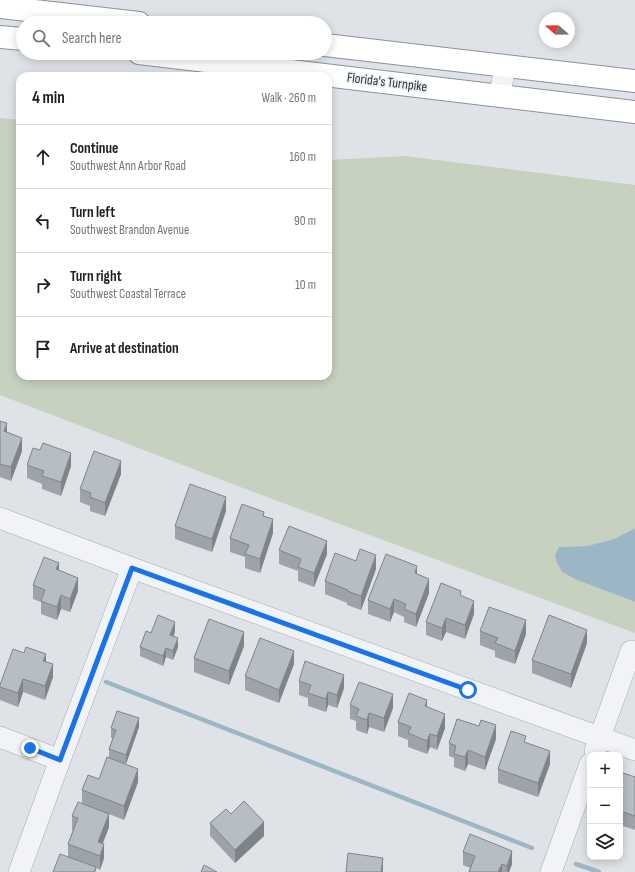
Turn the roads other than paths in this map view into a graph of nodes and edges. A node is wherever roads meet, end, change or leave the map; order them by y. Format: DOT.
graph roads {
  1 [pos="0,7"];
  2 [pos="78,16"];
  3 [pos="0,37"];
  4 [pos="16,38"];
  5 [pos="332,46"];
  6 [pos="199,60"];
  7 [pos="505,66"];
  8 [pos="302,72"];
  9 [pos="332,75"];
  10 [pos="635,81"];
  11 [pos="500,95"];
  12 [pos="635,112"];
  13 [pos="0,518"];
  14 [pos="132,568"];
  15 [pos="631,651"];
  16 [pos="0,737"];
  17 [pos="597,746"];
  18 [pos="635,750"];
  19 [pos="60,760"];
  20 [pos="587,772"];
  21 [pos="19,872"];
  22 [pos="551,872"];
  1 -- 2 [label="highway"];
  3 -- 4 [label="highway"];
  5 -- 7 [label="highway, Florida's Turnpike"];
  6 -- 8 [label="highway, Florida's Turnpike"];
  7 -- 10 [label="highway, Florida's Turnpike"];
  7 -- 11 [label="street"];
  9 -- 11 [label="highway, Florida's Turnpike"];
  11 -- 12 [label="highway, Florida's Turnpike"];
  13 -- 14 [label="street"];
  14 -- 17 [label="street"];
  14 -- 19 [label="street"];
  15 -- 17 [label="street"];
  16 -- 19 [label="street"];
  17 -- 18 [label="street"];
  19 -- 21 [label="street"];
  20 -- 22 [label="street"];
}
